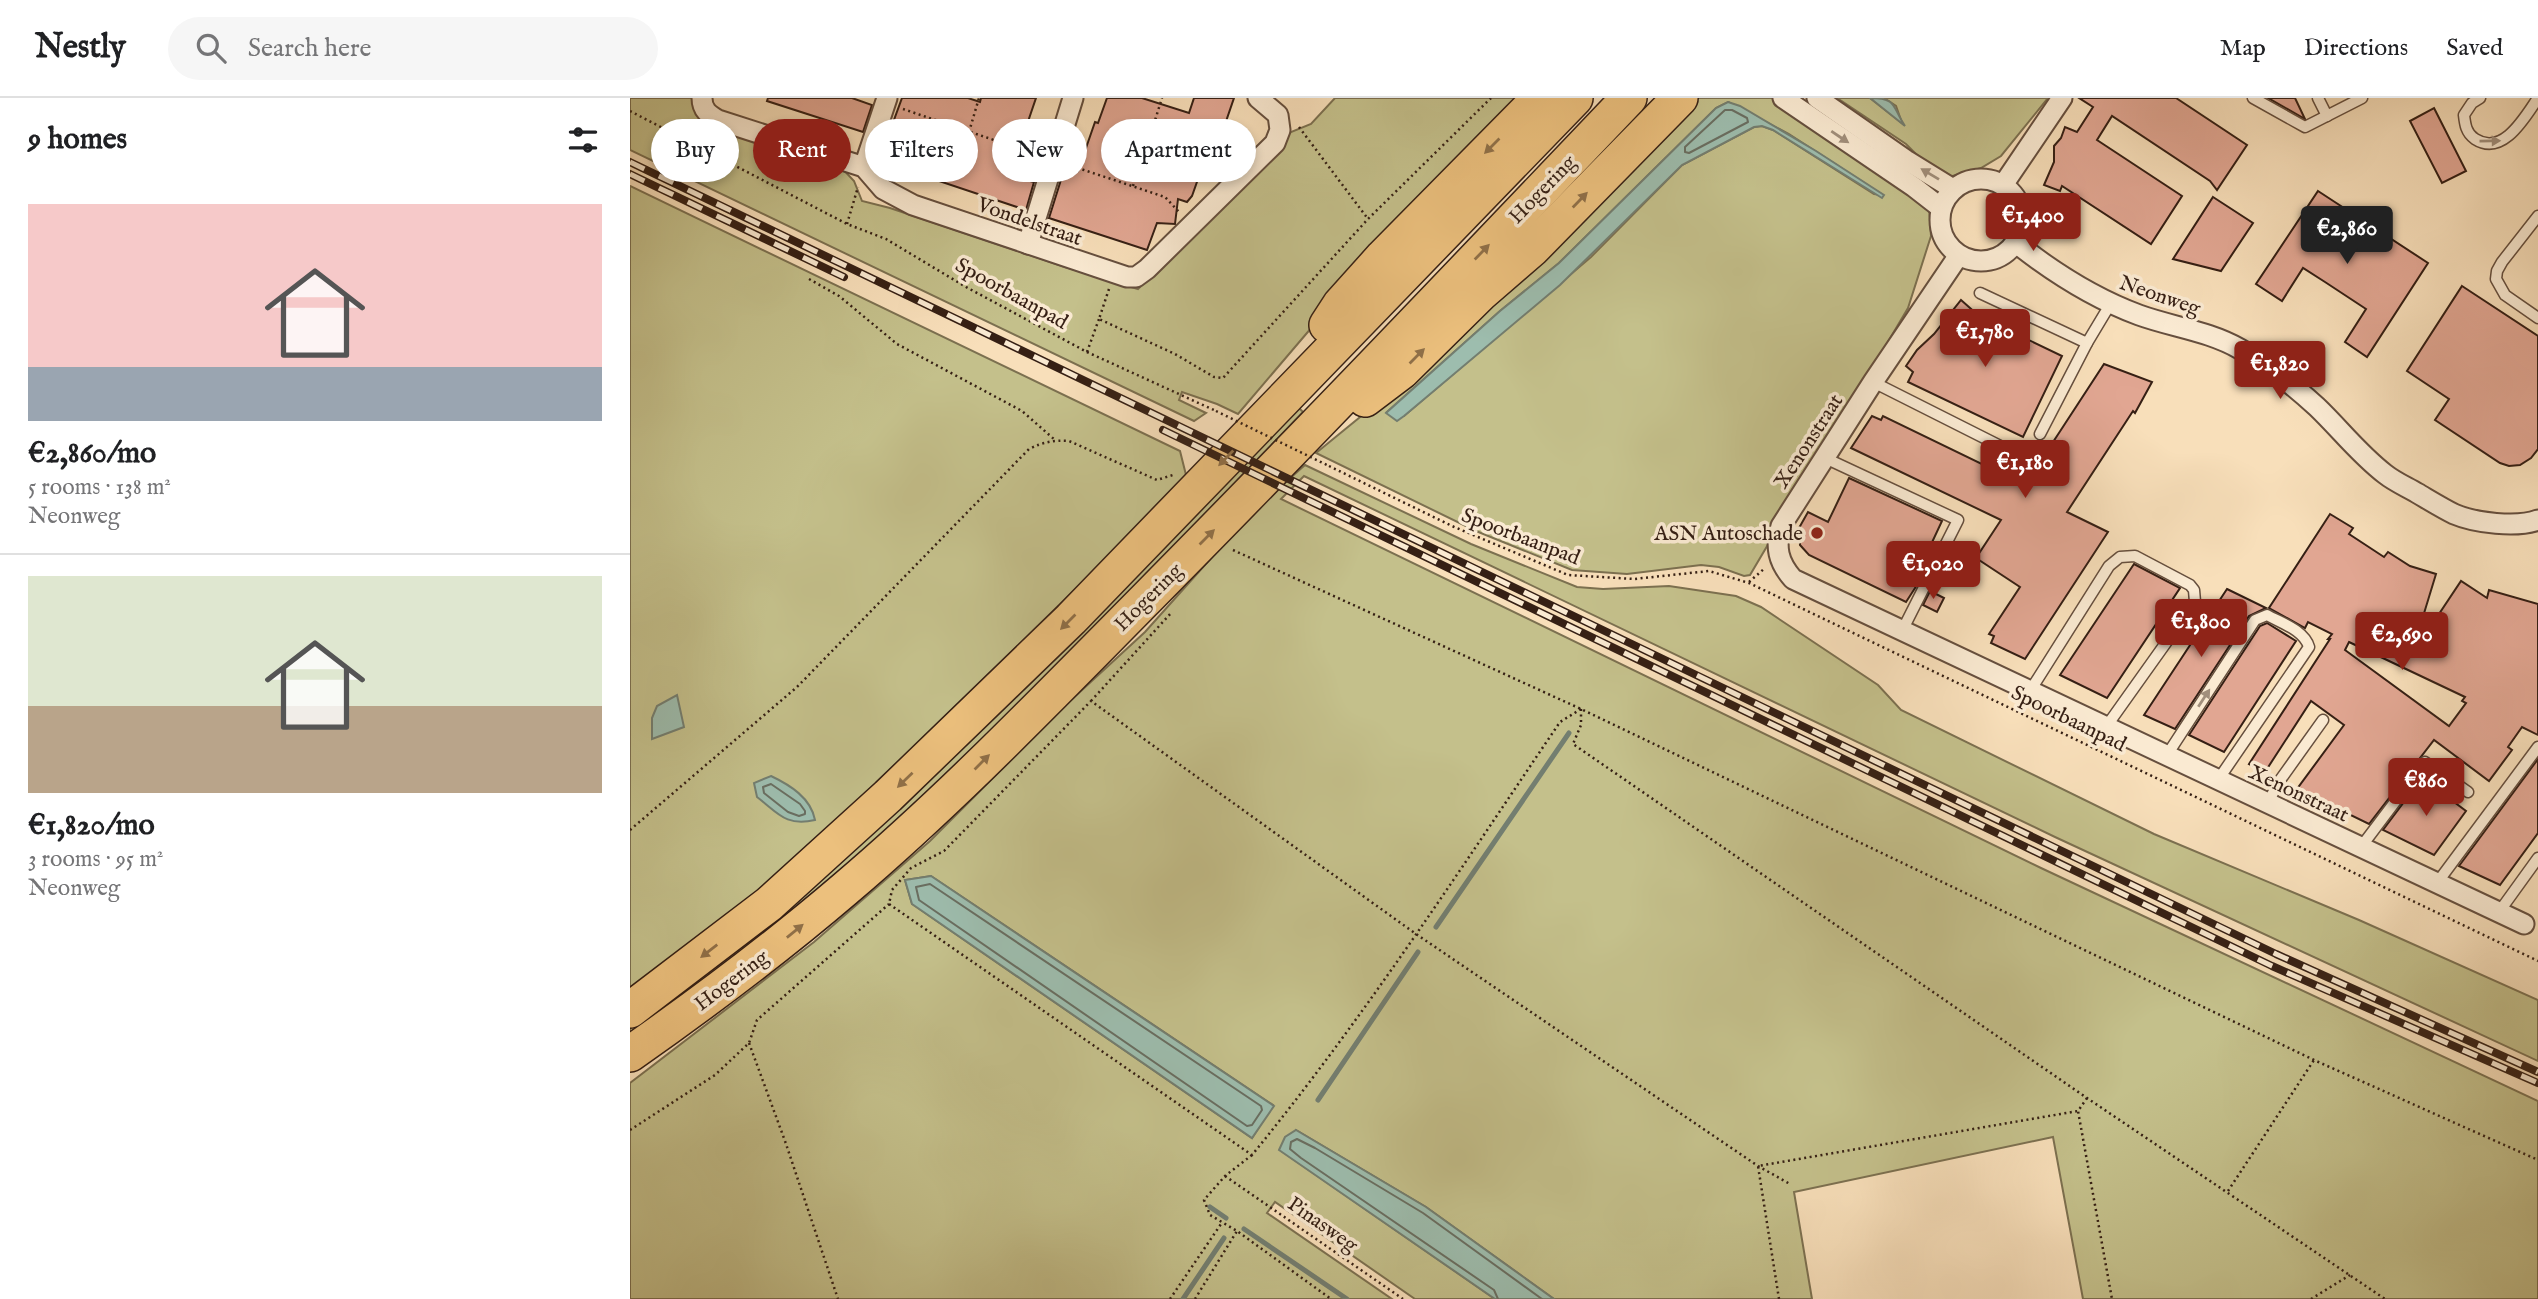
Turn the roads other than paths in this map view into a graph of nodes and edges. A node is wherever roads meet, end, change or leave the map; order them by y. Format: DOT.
graph roads {
  1 [pos="702,98"];
  2 [pos="887,98"];
  3 [pos="1073,98"];
  4 [pos="1258,98"];
  5 [pos="1540,98"];
  6 [pos="1575,98"];
  7 [pos="1629,98"];
  8 [pos="1680,98"];
  9 [pos="1783,98"];
  10 [pos="1817,98"];
  11 [pos="2062,98"];
  12 [pos="2253,98"];
  13 [pos="2318,98"];
  14 [pos="2362,98"];
  15 [pos="2480,98"];
  16 [pos="2538,98"];
  17 [pos="2327,116"];
  18 [pos="864,167"];
  19 [pos="2003,185"];
  20 [pos="1953,189"];
  21 [pos="1941,208"];
  22 [pos="2538,216"];
  23 [pos="2015,243"];
  24 [pos="1028,244"];
  25 [pos="1959,255"];
  26 [pos="1980,293"];
  27 [pos="2111,303"];
  28 [pos="2538,318"];
  29 [pos="2087,343"];
  30 [pos="1873,382"];
  31 [pos="1273,409"];
  32 [pos="2040,434"];
  33 [pos="1304,440"];
  34 [pos="1825,458"];
  35 [pos="2030,461"];
  36 [pos="2538,520"];
  37 [pos="1902,631"];
  38 [pos="2030,691"];
  39 [pos="2323,720"];
  40 [pos="2106,727"];
  41 [pos="2538,747"];
  42 [pos="2167,755"];
  43 [pos="2218,780"];
  44 [pos="2468,792"];
  45 [pos="2268,803"];
  46 [pos="2361,847"];
  47 [pos="2538,858"];
  48 [pos="2437,883"];
  49 [pos="2499,912"];
  50 [pos="2524,924"];
  51 [pos="630,1010"];
  52 [pos="630,1054"];
  1 -- 18 [label="street, Vondelstraat"];
  2 -- 18 [label="street"];
  3 -- 24 [label="street"];
  4 -- 24 [label="street, Vondelstraat"];
  5 -- 31 [label="highway, one-way"];
  6 -- 31 [label="highway, Hogering"];
  33 -- 7 [label="highway, Hogering, one-way"];
  33 -- 8 [label="highway, one-way"];
  9 -- 21 [label="street, one-way"];
  20 -- 10 [label="street, one-way"];
  11 -- 19 [label="street"];
  12 -- 17 [label="lane"];
  13 -- 17 [label="lane"];
  14 -- 17 [label="lane"];
  15 -- 16 [label="lane, one-way"];
  18 -- 24 [label="street, Vondelstraat"];
  19 -- 20 [label="street"];
  19 -- 23 [label="street"];
  20 -- 21 [label="street"];
  21 -- 25 [label="street"];
  22 -- 28 [label="lane"];
  23 -- 25 [label="street"];
  23 -- 27 [label="street, Neonweg"];
  25 -- 30 [label="street, Xenonstraat"];
  26 -- 29 [label="lane"];
  27 -- 29 [label="lane"];
  27 -- 36 [label="street, Neonweg"];
  29 -- 32 [label="lane"];
  30 -- 34 [label="street, Xenonstraat"];
  30 -- 35 [label="lane"];
  31 -- 51 [label="highway, Hogering, one-way"];
  52 -- 33 [label="highway, Hogering, one-way"];
  34 -- 37 [label="street, Xenonstraat"];
  34 -- 37 [label="lane"];
  37 -- 38 [label="street, Xenonstraat"];
  38 -- 40 [label="street, Xenonstraat"];
  38 -- 40 [label="lane"];
  39 -- 45 [label="lane"];
  40 -- 42 [label="street, Xenonstraat"];
  41 -- 48 [label="lane"];
  42 -- 43 [label="street, Xenonstraat"];
  42 -- 43 [label="lane, Xenonstraat, one-way"];
  43 -- 45 [label="street, Xenonstraat"];
  44 -- 46 [label="lane"];
  45 -- 46 [label="street, Xenonstraat"];
  46 -- 48 [label="street, Xenonstraat"];
  47 -- 49 [label="lane"];
  48 -- 49 [label="street, Xenonstraat"];
  49 -- 50 [label="street, Xenonstraat"];
}
